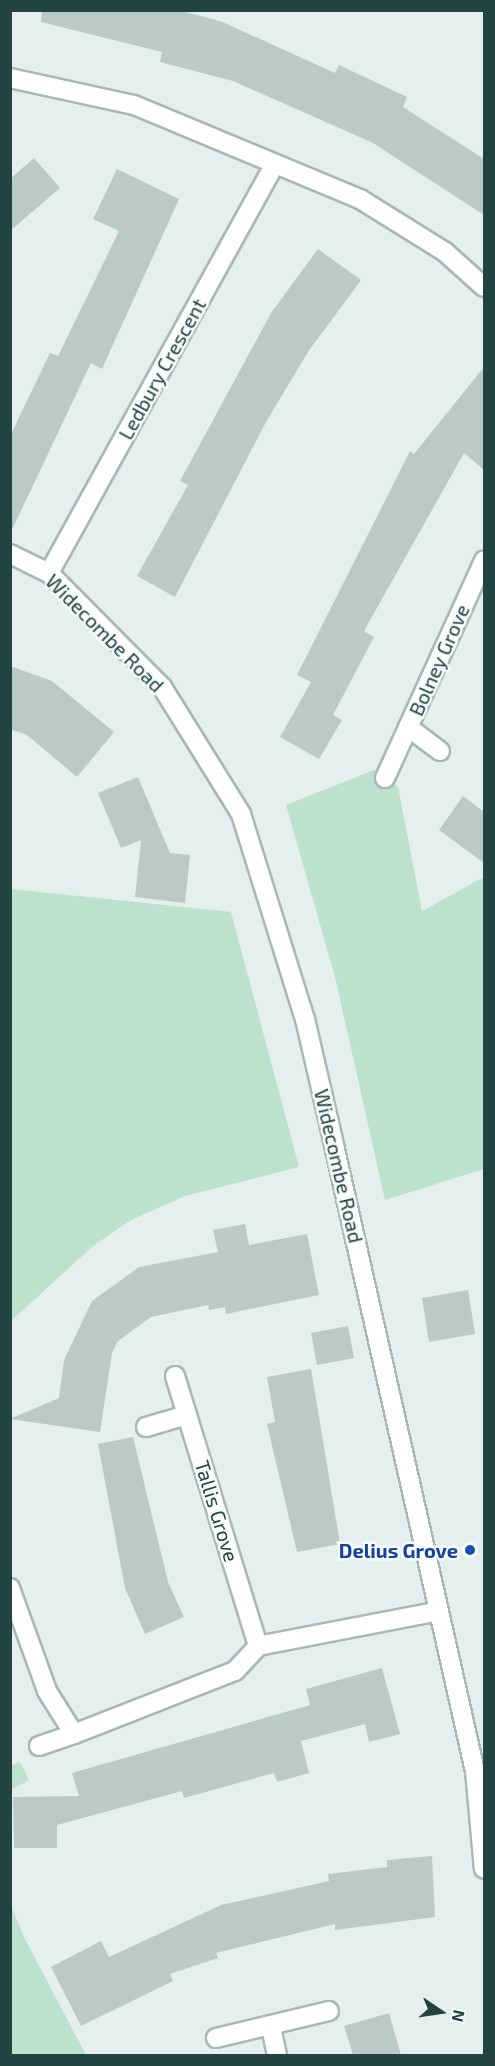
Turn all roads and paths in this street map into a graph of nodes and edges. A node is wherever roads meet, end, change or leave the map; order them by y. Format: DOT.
graph roads {
  1 [pos="10,78"];
  2 [pos="275,165"];
  3 [pos="484,287"];
  4 [pos="10,554"];
  5 [pos="484,561"];
  6 [pos="49,573"];
  7 [pos="408,728"];
  8 [pos="440,752"];
  9 [pos="385,778"];
  10 [pos="175,1376"];
  11 [pos="187,1415"];
  12 [pos="146,1427"];
  13 [pos="10,1588"];
  14 [pos="439,1611"];
  15 [pos="258,1646"];
  16 [pos="74,1734"];
  17 [pos="39,1746"];
  18 [pos="484,1869"];
  19 [pos="329,2011"];
  20 [pos="271,2027"];
  21 [pos="216,2038"];
  22 [pos="277,2055"];
  1 -- 2 [label="street"];
  2 -- 3 [label="street"];
  2 -- 6 [label="street, Ledbury Crescent"];
  4 -- 6 [label="street, Widecombe Road"];
  5 -- 7 [label="street, Bolney Grove"];
  6 -- 14 [label="street, Widecombe Road"];
  7 -- 8 [label="street, Bolney Grove"];
  7 -- 9 [label="street, Bolney Grove"];
  10 -- 11 [label="street, Tallis Grove"];
  11 -- 12 [label="street"];
  11 -- 15 [label="street, Tallis Grove"];
  13 -- 16 [label="street"];
  14 -- 15 [label="street"];
  14 -- 18 [label="street, Widecombe Road"];
  15 -- 16 [label="street"];
  16 -- 17 [label="street"];
  19 -- 20 [label="street"];
  20 -- 21 [label="street"];
  20 -- 22 [label="street"];
}
